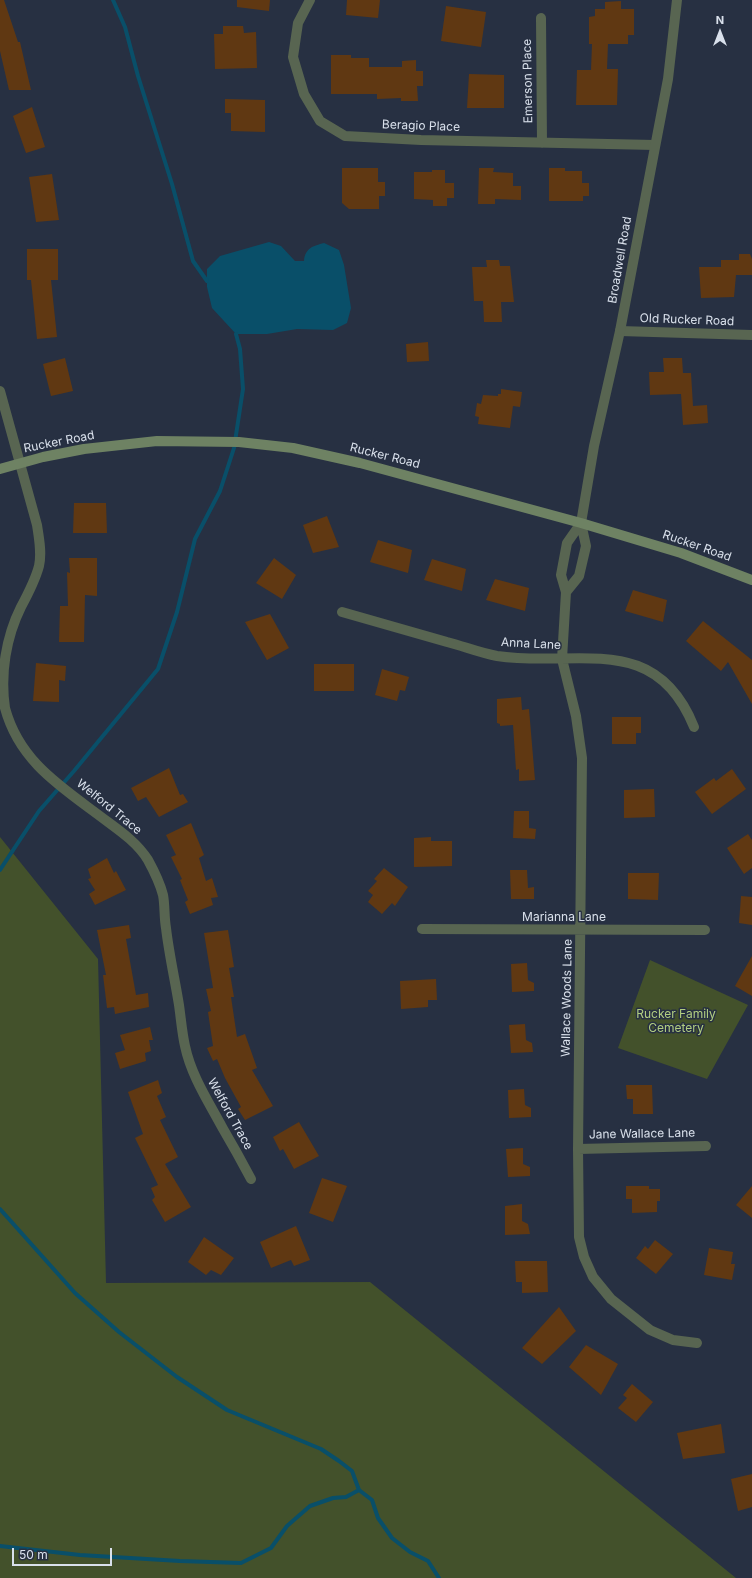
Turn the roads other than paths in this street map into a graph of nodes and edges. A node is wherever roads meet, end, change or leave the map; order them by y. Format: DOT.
graph roads {
  1 [pos="310,0"];
  2 [pos="677,0"];
  3 [pos="541,18"];
  4 [pos="542,143"];
  5 [pos="655,145"];
  6 [pos="620,331"];
  7 [pos="752,335"];
  8 [pos="0,391"];
  9 [pos="20,463"];
  10 [pos="0,469"];
  11 [pos="581,524"];
  12 [pos="752,580"];
  13 [pos="566,592"];
  14 [pos="342,612"];
  15 [pos="562,659"];
  16 [pos="694,727"];
  17 [pos="422,929"];
  18 [pos="581,930"];
  19 [pos="705,930"];
  20 [pos="706,1146"];
  21 [pos="578,1148"];
  22 [pos="251,1179"];
  23 [pos="698,1343"];
  1 -- 4 [label="street, Beragio Place"];
  2 -- 5 [label="street, Broadwell Road"];
  3 -- 4 [label="street, Emerson Place"];
  4 -- 5 [label="street, Beragio Place"];
  5 -- 6 [label="street, Broadwell Road"];
  6 -- 7 [label="street, Old Rucker Road"];
  6 -- 11 [label="street, Broadwell Road"];
  8 -- 9 [label="street, Welford Trace"];
  9 -- 10 [label="main road, Rucker Road"];
  9 -- 11 [label="main road, Rucker Road"];
  9 -- 22 [label="street, Welford Trace"];
  11 -- 12 [label="main road, Rucker Road"];
  11 -- 13 [label="street, Wallace Woods Lane"];
  11 -- 13 [label="street"];
  13 -- 15 [label="street, Wallace Woods Lane"];
  14 -- 15 [label="street, Anna Lane"];
  15 -- 16 [label="street, Anna Lane"];
  15 -- 18 [label="street, Wallace Woods Lane"];
  17 -- 18 [label="street, Marianna Lane"];
  18 -- 19 [label="street, Marianna Lane"];
  18 -- 21 [label="street, Wallace Woods Lane"];
  20 -- 21 [label="street, Jane Wallace Lane"];
  21 -- 23 [label="street, Wallace Woods Lane"];
}
